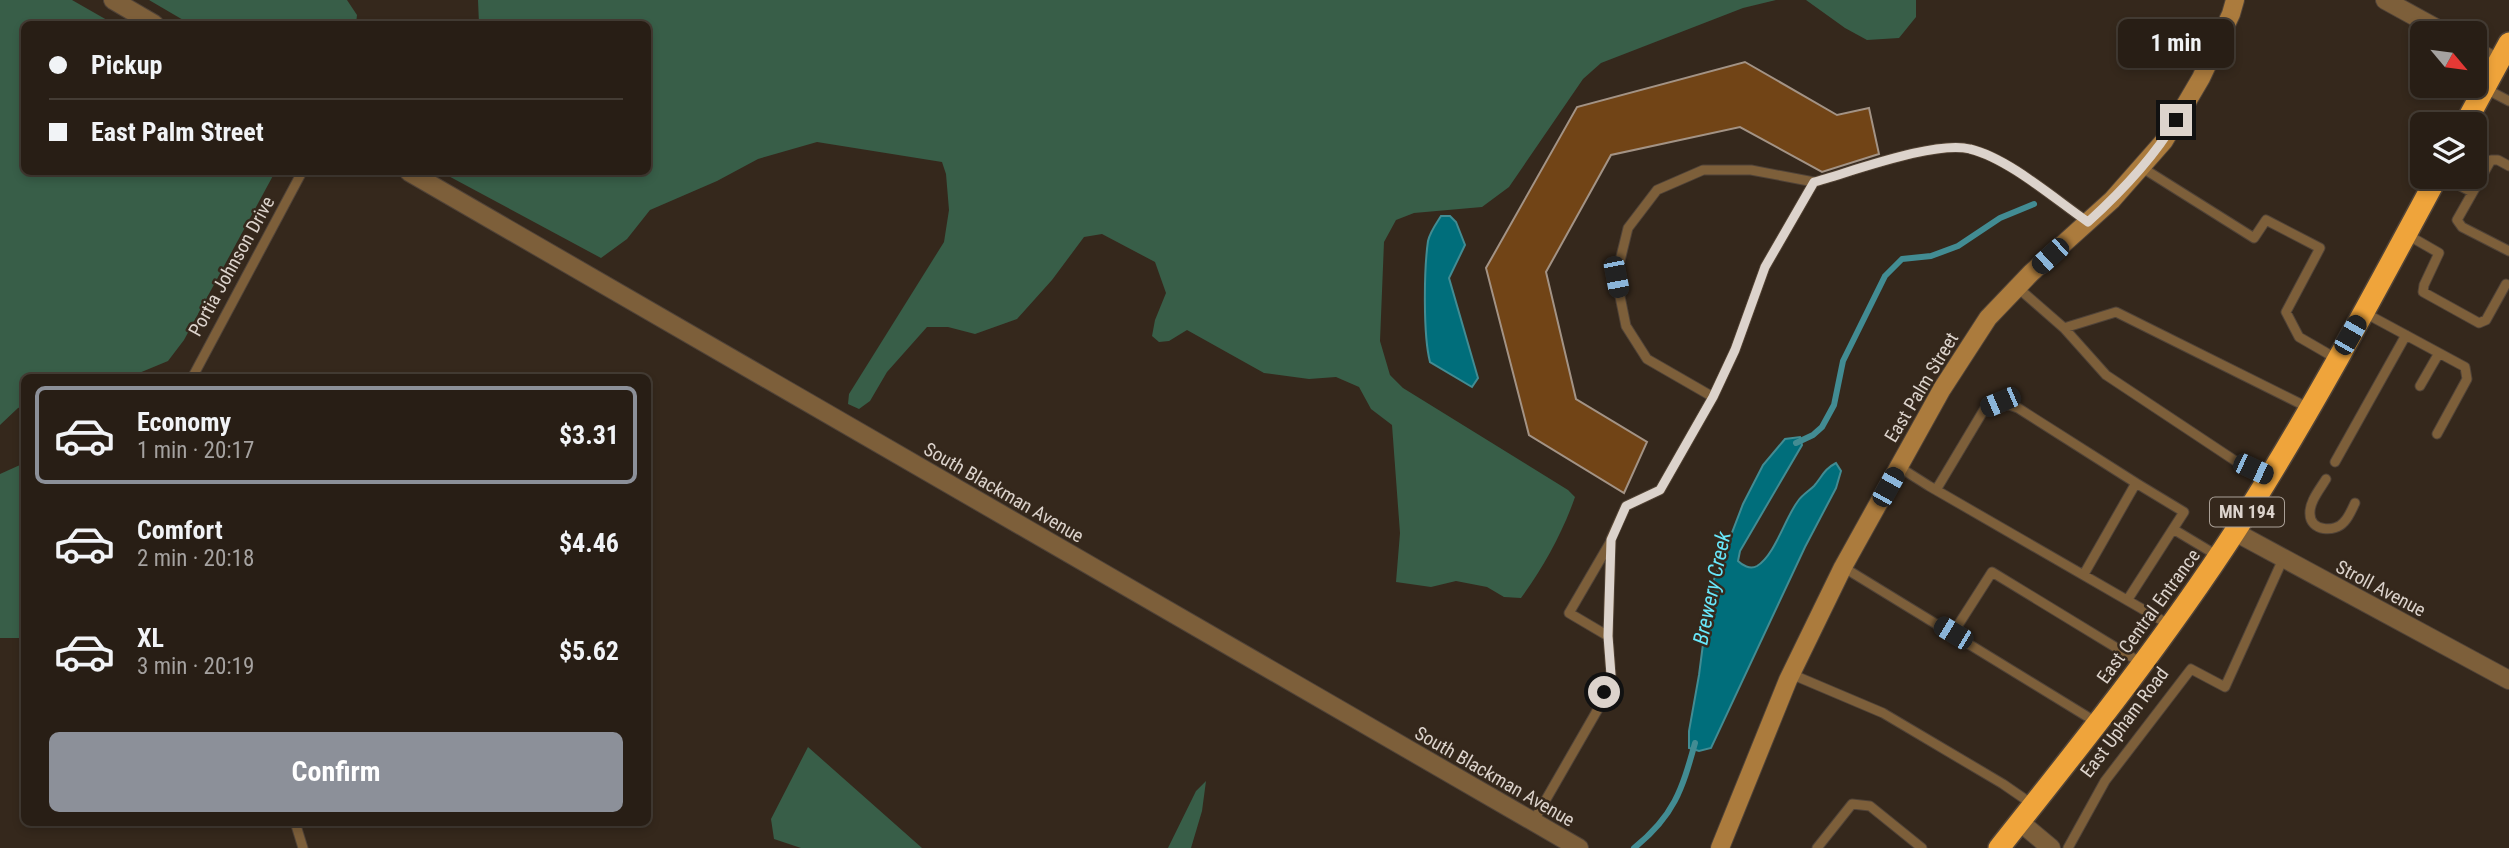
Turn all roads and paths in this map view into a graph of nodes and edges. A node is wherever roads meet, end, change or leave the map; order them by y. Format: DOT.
graph roads {
  1 [pos="113,0"];
  2 [pos="2235,0"];
  3 [pos="2385,0"];
  4 [pos="149,21"];
  5 [pos="2423,21"];
  6 [pos="2509,43"];
  7 [pos="2487,57"];
  8 [pos="2498,63"];
  9 [pos="2487,83"];
  10 [pos="2487,90"];
  11 [pos="2509,101"];
  12 [pos="2509,166"];
  13 [pos="2141,167"];
  14 [pos="300,175"];
  15 [pos="414,175"];
  16 [pos="1814,182"];
  17 [pos="2433,189"];
  18 [pos="2466,189"];
  19 [pos="2472,192"];
  20 [pos="2088,222"];
  21 [pos="2406,234"];
  22 [pos="2509,251"];
  23 [pos="2506,284"];
  24 [pos="2017,287"];
  25 [pos="2364,312"];
  26 [pos="2064,328"];
  27 [pos="2406,335"];
  28 [pos="2439,353"];
  29 [pos="2337,359"];
  30 [pos="194,374"];
  31 [pos="2420,386"];
  32 [pos="1713,397"];
  33 [pos="2310,408"];
  34 [pos="2437,434"];
  35 [pos="2335,462"];
  36 [pos="1899,467"];
  37 [pos="2269,477"];
  38 [pos="2326,479"];
  39 [pos="2136,483"];
  40 [pos="1936,490"];
  41 [pos="2355,503"];
  42 [pos="2173,529"];
  43 [pos="2235,532"];
  44 [pos="1611,540"];
  45 [pos="2218,556"];
  46 [pos="2283,559"];
  47 [pos="1843,567"];
  48 [pos="2084,574"];
  49 [pos="2128,599"];
  50 [pos="2170,625"];
  51 [pos="1953,633"];
  52 [pos="1608,636"];
  53 [pos="2143,664"];
  54 [pos="1791,674"];
  55 [pos="2508,677"];
  56 [pos="2098,723"];
  57 [pos="2026,814"];
  58 [pos="1533,822"];
  59 [pos="296,826"];
  60 [pos="303,848"];
  61 [pos="1578,848"];
  62 [pos="1720,848"];
  63 [pos="1817,848"];
  64 [pos="1922,848"];
  65 [pos="1999,848"];
  66 [pos="2051,848"];
  67 [pos="2068,848"];
  1 -- 4 [label="street"];
  2 -- 13 [label="street, East Palm Street"];
  3 -- 5 [label="street"];
  6 -- 8 [label="highway"];
  7 -- 8 [label="street"];
  8 -- 9 [label="highway"];
  10 -- 11 [label="lane"];
  12 -- 19 [label="lane"];
  13 -- 20 [label="street, East Palm Street"];
  13 -- 29 [label="lane"];
  14 -- 30 [label="lane, Portia Johnson Drive"];
  15 -- 58 [label="street, South Blackman Avenue"];
  16 -- 20 [label="lane"];
  16 -- 32 [label="lane"];
  16 -- 32 [label="lane"];
  17 -- 21 [label="highway, East Central Entrance / MN 194"];
  18 -- 19 [label="lane"];
  19 -- 22 [label="lane"];
  20 -- 24 [label="street, East Palm Street"];
  21 -- 23 [label="lane"];
  21 -- 25 [label="highway, East Central Entrance / MN 194"];
  24 -- 26 [label="lane"];
  24 -- 36 [label="street, East Palm Street"];
  25 -- 27 [label="lane"];
  25 -- 29 [label="highway, East Central Entrance / MN 194"];
  26 -- 33 [label="lane"];
  26 -- 37 [label="lane"];
  27 -- 28 [label="lane"];
  27 -- 35 [label="lane"];
  28 -- 31 [label="lane"];
  28 -- 34 [label="lane"];
  29 -- 33 [label="highway, East Central Entrance / MN 194"];
  32 -- 44 [label="lane"];
  33 -- 37 [label="highway, East Central Entrance / MN 194"];
  36 -- 40 [label="lane"];
  36 -- 47 [label="street, East Palm Street"];
  37 -- 43 [label="highway, East Central Entrance / MN 194"];
  38 -- 41 [label="lane"];
  39 -- 40 [label="lane"];
  39 -- 42 [label="lane"];
  39 -- 48 [label="lane"];
  40 -- 48 [label="lane"];
  42 -- 45 [label="lane"];
  42 -- 49 [label="lane"];
  43 -- 45 [label="highway, East Central Entrance / MN 194"];
  43 -- 46 [label="street, Stroll Avenue"];
  44 -- 52 [label="lane"];
  44 -- 52 [label="lane"];
  45 -- 50 [label="highway, East Central Entrance / MN 194"];
  46 -- 55 [label="street, Stroll Avenue"];
  46 -- 67 [label="lane, East Upham Road"];
  47 -- 51 [label="lane"];
  47 -- 54 [label="street, East Palm Street"];
  48 -- 49 [label="lane"];
  49 -- 50 [label="lane"];
  50 -- 53 [label="highway, East Central Entrance / MN 194"];
  51 -- 53 [label="lane"];
  51 -- 56 [label="lane"];
  52 -- 58 [label="lane"];
  53 -- 56 [label="highway, East Central Entrance / MN 194"];
  54 -- 57 [label="lane"];
  54 -- 62 [label="street, East Palm Street"];
  56 -- 57 [label="highway, East Central Entrance / MN 194"];
  57 -- 65 [label="highway, East Central Entrance / MN 194"];
  57 -- 66 [label="street"];
  58 -- 61 [label="street, South Blackman Avenue"];
  59 -- 60 [label="lane"];
  63 -- 64 [label="lane"];
}
